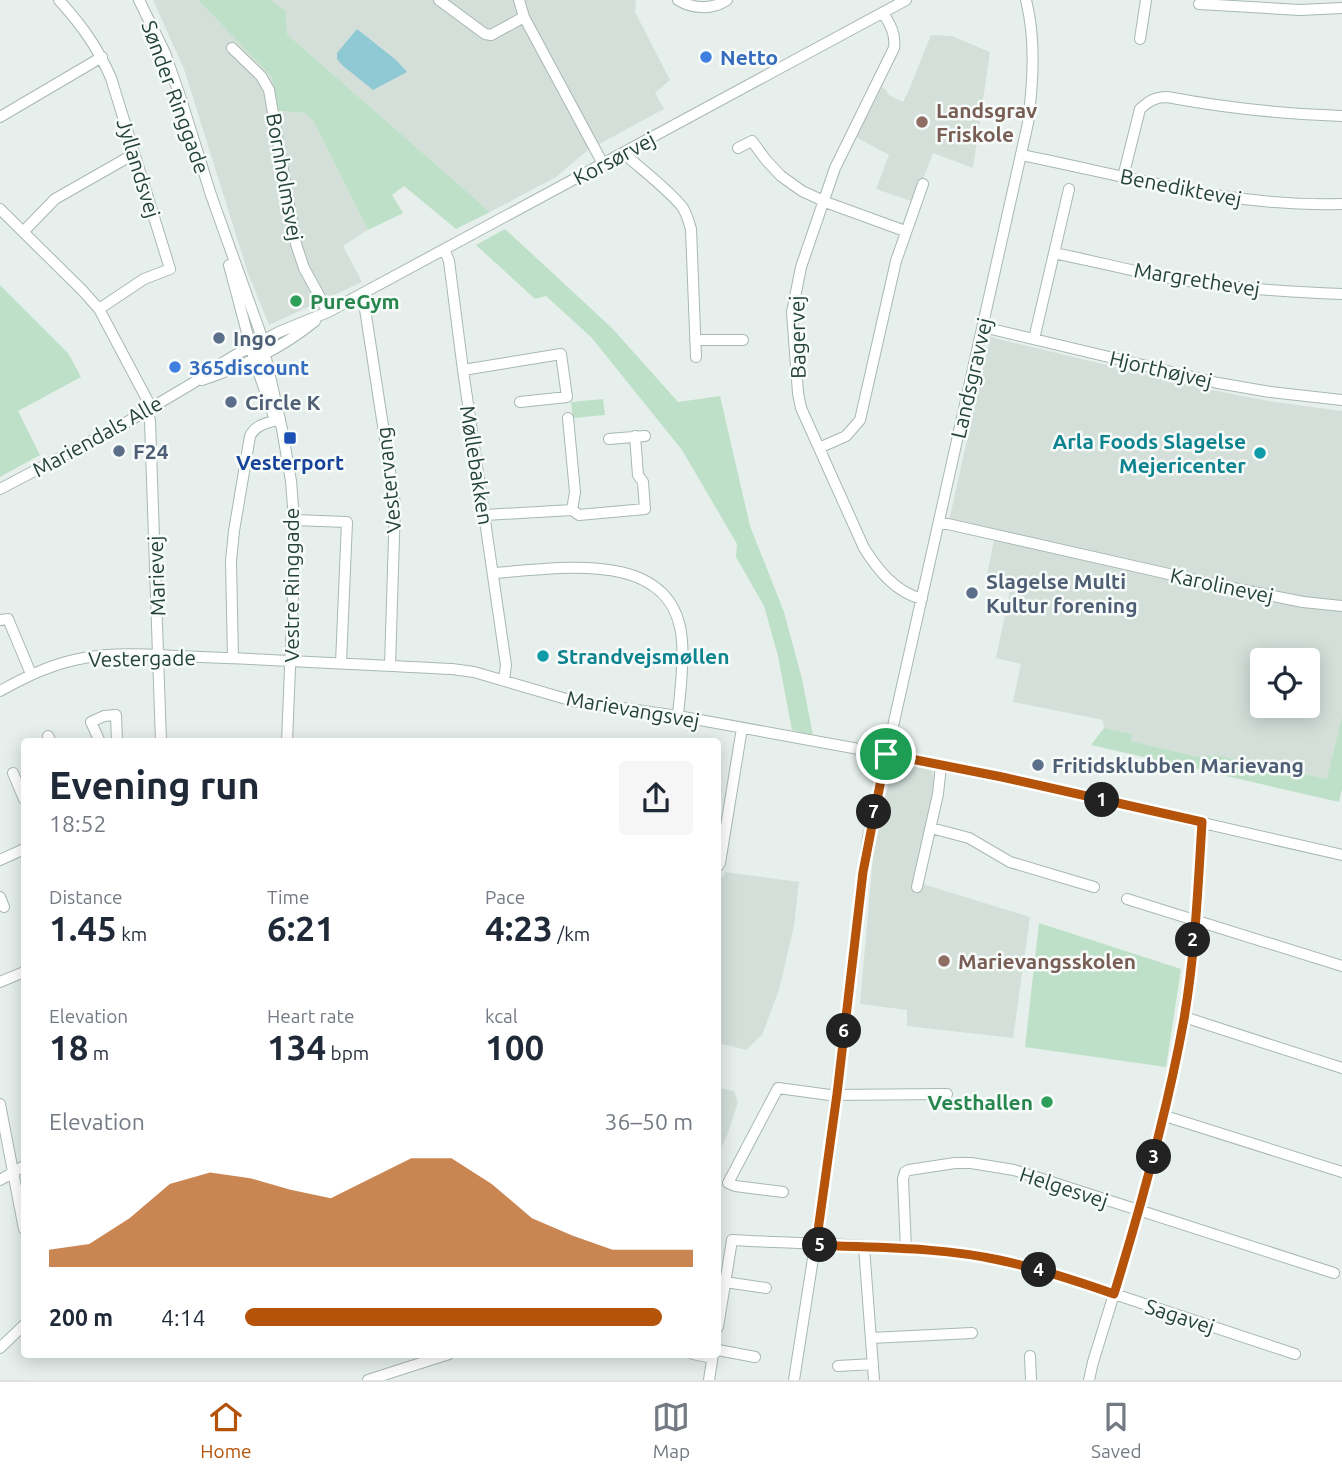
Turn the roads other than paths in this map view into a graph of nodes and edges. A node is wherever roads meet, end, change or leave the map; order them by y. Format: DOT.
graph roads {
  1 [pos="59,0"];
  2 [pos="139,0"];
  3 [pos="439,0"];
  4 [pos="519,0"];
  5 [pos="678,0"];
  6 [pos="727,0"];
  7 [pos="906,0"];
  8 [pos="1026,0"];
  9 [pos="1146,0"];
  10 [pos="1199,4"];
  11 [pos="1342,8"];
  12 [pos="883,13"];
  13 [pos="524,17"];
  14 [pos="1140,39"];
  15 [pos="232,48"];
  16 [pos="102,58"];
  17 [pos="1342,116"];
  18 [pos="0,117"];
  19 [pos="738,148"];
  20 [pos="626,152"];
  21 [pos="134,154"];
  22 [pos="1021,155"];
  23 [pos="603,164"];
  24 [pos="1124,177"];
  25 [pos="923,184"];
  26 [pos="1069,188"];
  27 [pos="211,195"];
  28 [pos="823,201"];
  29 [pos="1342,204"];
  30 [pos="0,209"];
  31 [pos="905,231"];
  32 [pos="23,232"];
  33 [pos="444,249"];
  34 [pos="1054,253"];
  35 [pos="1342,294"];
  36 [pos="358,296"];
  37 [pos="99,309"];
  38 [pos="325,314"];
  39 [pos="983,327"];
  40 [pos="1034,339"];
  41 [pos="695,340"];
  42 [pos="743,340"];
  43 [pos="258,350"];
  44 [pos="696,357"];
  45 [pos="463,370"];
  46 [pos="1342,400"];
  47 [pos="520,402"];
  48 [pos="149,408"];
  49 [pos="568,418"];
  50 [pos="279,423"];
  51 [pos="609,439"];
  52 [pos="819,448"];
  53 [pos="0,489"];
  54 [pos="572,510"];
  55 [pos="485,516"];
  56 [pos="294,520"];
  57 [pos="939,522"];
  58 [pos="493,573"];
  59 [pos="922,599"];
  60 [pos="1342,607"];
  61 [pos="0,620"];
  62 [pos="158,656"];
  63 [pos="233,658"];
  64 [pos="291,661"];
  65 [pos="341,663"];
  66 [pos="390,666"];
  67 [pos="31,674"];
  68 [pos="503,681"];
  69 [pos="0,691"];
  70 [pos="678,716"];
  71 [pos="742,728"];
  72 [pos="98,738"];
  73 [pos="117,738"];
  74 [pos="161,738"];
  75 [pos="287,738"];
  76 [pos="886,754"];
  77 [pos="941,765"];
  78 [pos="1202,822"];
  79 [pos="931,828"];
  80 [pos="21,855"];
  81 [pos="1342,855"];
  82 [pos="721,857"];
  83 [pos="0,860"];
  84 [pos="917,887"];
  85 [pos="1094,887"];
  86 [pos="1127,899"];
  87 [pos="1196,920"];
  88 [pos="1342,966"];
  89 [pos="21,973"];
  90 [pos="0,982"];
  91 [pos="1184,1017"];
  92 [pos="1342,1068"];
  93 [pos="837,1094"];
  94 [pos="947,1094"];
  95 [pos="0,1104"];
  96 [pos="1165,1116"];
  97 [pos="21,1168"];
  98 [pos="13,1172"];
  99 [pos="1342,1172"];
  100 [pos="0,1180"];
  101 [pos="783,1192"];
  102 [pos="1139,1211"];
  103 [pos="21,1213"];
  104 [pos="816,1245"];
  105 [pos="864,1247"];
  106 [pos="906,1249"];
  107 [pos="1334,1273"];
  108 [pos="722,1285"];
  109 [pos="766,1288"];
  110 [pos="1114,1294"];
  111 [pos="21,1328"];
  112 [pos="972,1333"];
  113 [pos="871,1338"];
  114 [pos="0,1348"];
  115 [pos="1295,1354"];
  116 [pos="721,1355"];
  117 [pos="1030,1356"];
  118 [pos="755,1357"];
  119 [pos="437,1358"];
  120 [pos="713,1358"];
  121 [pos="873,1364"];
  122 [pos="838,1366"];
  123 [pos="368,1380"];
  124 [pos="709,1380"];
  125 [pos="794,1380"];
  126 [pos="874,1380"];
  127 [pos="1031,1380"];
  128 [pos="1089,1380"];
  1 -- 16 [label="street, Jyllandsvej"];
  2 -- 27 [label="street, Sønder Ringgade"];
  3 -- 13 [label="street"];
  4 -- 13 [label="street"];
  5 -- 6 [label="street"];
  7 -- 12 [label="street, Korsørvej"];
  8 -- 22 [label="street, Landsgravvej"];
  9 -- 14 [label="street"];
  10 -- 11 [label="street"];
  12 -- 20 [label="street, Korsørvej"];
  12 -- 28 [label="street, Bagervej"];
  13 -- 23 [label="street"];
  15 -- 38 [label="street, Bornholmsvej"];
  16 -- 18 [label="street"];
  16 -- 21 [label="street, Jyllandsvej"];
  17 -- 24 [label="street"];
  19 -- 28 [label="street"];
  20 -- 23 [label="street, Korsørvej"];
  20 -- 41 [label="street"];
  21 -- 32 [label="street"];
  21 -- 37 [label="street, Jyllandsvej"];
  22 -- 24 [label="street, Benediktevej"];
  22 -- 39 [label="street, Landsgravvej"];
  23 -- 33 [label="street, Korsørvej"];
  24 -- 29 [label="street, Benediktevej"];
  25 -- 31 [label="street"];
  26 -- 34 [label="street"];
  27 -- 43 [label="street, Sønder Ringgade"];
  27 -- 43 [label="street, Sønder Ringgade"];
  28 -- 31 [label="street"];
  28 -- 52 [label="street, Bagervej"];
  30 -- 32 [label="street"];
  31 -- 52 [label="street"];
  32 -- 37 [label="street"];
  33 -- 36 [label="street, Korsørvej"];
  33 -- 45 [label="street, Møllebakken"];
  34 -- 35 [label="street, Margrethevej"];
  34 -- 40 [label="street"];
  36 -- 38 [label="street, Korsørvej"];
  36 -- 66 [label="street, Vestervang"];
  37 -- 48 [label="street"];
  38 -- 43 [label="street, Korsørvej"];
  39 -- 40 [label="street, Hjorthøjvej"];
  39 -- 57 [label="street, Landsgravvej"];
  40 -- 46 [label="street, Hjorthøjvej"];
  41 -- 42 [label="street"];
  41 -- 44 [label="street"];
  43 -- 48 [label="street, Mariendals Alle"];
  43 -- 50 [label="street, Vestre Ringgade"];
  43 -- 50 [label="street, Vestre Ringgade"];
  45 -- 47 [label="street"];
  45 -- 55 [label="street, Møllebakken"];
  48 -- 53 [label="street, Mariendals Alle"];
  48 -- 62 [label="street, Marievej"];
  49 -- 54 [label="street"];
  50 -- 56 [label="street, Vestre Ringgade"];
  50 -- 63 [label="street"];
  51 -- 54 [label="street"];
  52 -- 59 [label="street, Bagervej"];
  54 -- 55 [label="street"];
  55 -- 58 [label="street, Møllebakken"];
  56 -- 64 [label="street, Vestre Ringgade"];
  56 -- 65 [label="street"];
  57 -- 59 [label="street, Landsgravvej"];
  57 -- 60 [label="street, Karolinevej"];
  58 -- 68 [label="street, Møllebakken"];
  58 -- 70 [label="street"];
  59 -- 76 [label="street, Landsgravvej"];
  61 -- 67 [label="street"];
  62 -- 63 [label="street, Vestergade"];
  62 -- 67 [label="street, Vestergade"];
  62 -- 74 [label="street, Marievej"];
  63 -- 64 [label="street, Vestergade"];
  64 -- 65 [label="street, Marievangsvej"];
  64 -- 75 [label="street, Vestre Ringgade"];
  65 -- 66 [label="street, Marievangsvej"];
  66 -- 68 [label="street, Marievangsvej"];
  67 -- 69 [label="street, Vestergade"];
  68 -- 70 [label="street, Marievangsvej"];
  70 -- 71 [label="street, Marievangsvej"];
  71 -- 76 [label="street, Marievangsvej"];
  71 -- 82 [label="street"];
  72 -- 73 [label="street"];
  76 -- 77 [label="street, Marievangsvej"];
  76 -- 93 [label="street, Landsgravvej"];
  77 -- 78 [label="street, Marievangsvej"];
  77 -- 79 [label="street"];
  78 -- 81 [label="street, Marievangsvej"];
  78 -- 87 [label="street"];
  79 -- 84 [label="street"];
  79 -- 85 [label="street"];
  80 -- 83 [label="street"];
  86 -- 87 [label="street"];
  87 -- 88 [label="street"];
  87 -- 91 [label="street"];
  89 -- 90 [label="street"];
  91 -- 92 [label="street"];
  91 -- 96 [label="street"];
  93 -- 94 [label="street"];
  93 -- 101 [label="street"];
  93 -- 104 [label="street, Landsgravvej"];
  95 -- 98 [label="street"];
  96 -- 99 [label="street"];
  96 -- 102 [label="street"];
  97 -- 98 [label="street"];
  98 -- 100 [label="street"];
  98 -- 103 [label="street"];
  102 -- 106 [label="street, Helgesvej"];
  102 -- 107 [label="street, Helgesvej"];
  102 -- 110 [label="street"];
  104 -- 105 [label="street, Sagavej"];
  104 -- 108 [label="street, Sagavej"];
  104 -- 125 [label="street, Landsgravvej"];
  105 -- 106 [label="street, Sagavej"];
  105 -- 113 [label="street"];
  106 -- 110 [label="street, Sagavej"];
  108 -- 109 [label="street"];
  110 -- 115 [label="street, Sagavej"];
  110 -- 128 [label="street"];
  111 -- 114 [label="street"];
  112 -- 113 [label="street"];
  113 -- 121 [label="street"];
  116 -- 118 [label="street"];
  117 -- 127 [label="street"];
  119 -- 123 [label="street"];
  120 -- 124 [label="street"];
  121 -- 122 [label="street"];
  121 -- 126 [label="street"];
}
